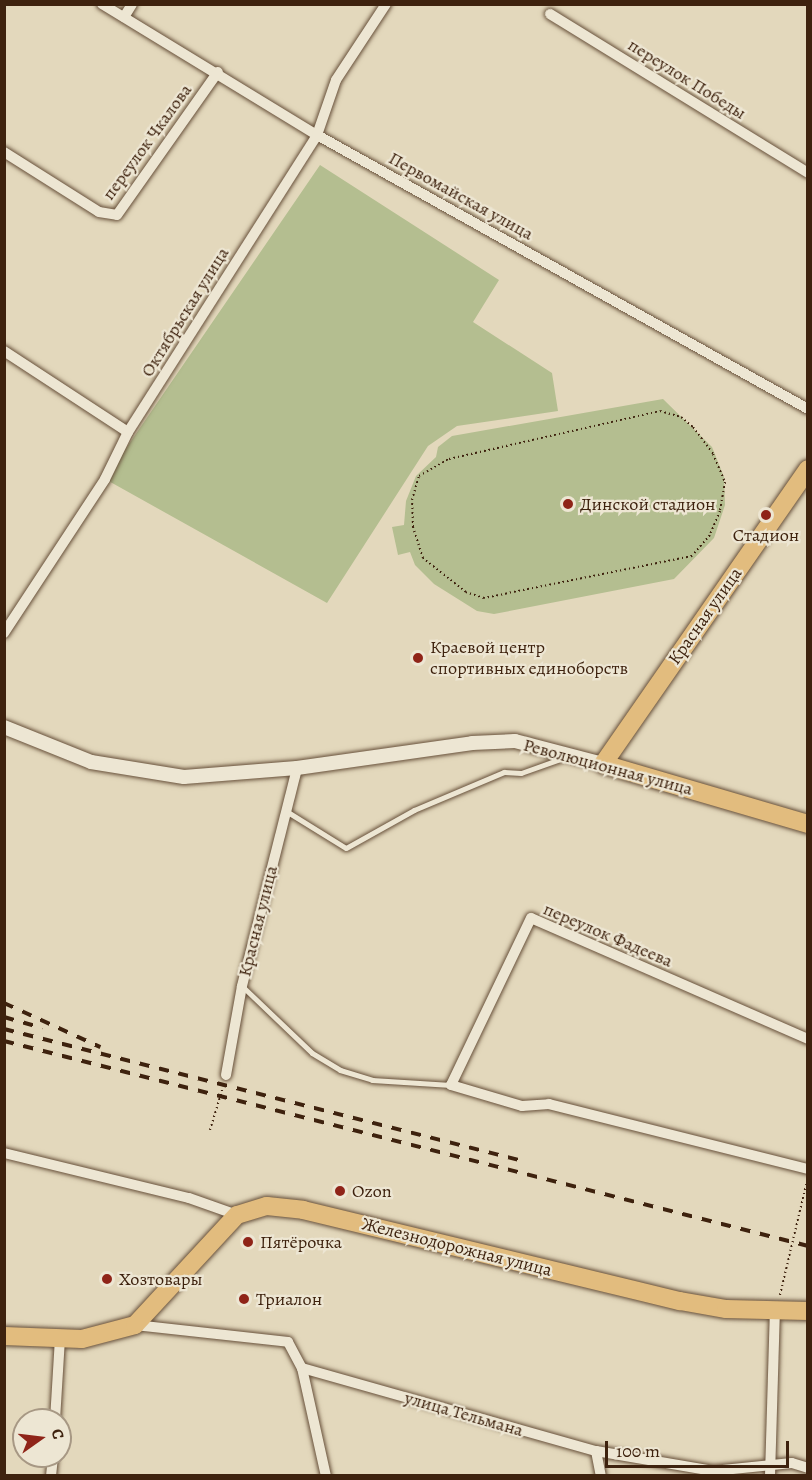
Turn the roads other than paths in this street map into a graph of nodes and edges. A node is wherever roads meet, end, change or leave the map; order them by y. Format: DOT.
graph roads {
  1 [pos="102,4"];
  2 [pos="132,4"];
  3 [pos="386,4"];
  4 [pos="550,14"];
  5 [pos="124,17"];
  6 [pos="218,72"];
  7 [pos="317,135"];
  8 [pos="4,152"];
  9 [pos="807,173"];
  10 [pos="4,351"];
  11 [pos="807,409"];
  12 [pos="128,432"];
  13 [pos="807,469"];
  14 [pos="4,633"];
  15 [pos="4,728"];
  16 [pos="572,755"];
  17 [pos="603,764"];
  18 [pos="297,768"];
  19 [pos="286,811"];
  20 [pos="807,824"];
  21 [pos="242,986"];
  22 [pos="807,1039"];
  23 [pos="226,1075"];
  24 [pos="451,1085"];
  25 [pos="4,1153"];
  26 [pos="807,1169"];
  27 [pos="237,1215"];
  28 [pos="807,1311"];
  29 [pos="775,1312"];
  30 [pos="135,1324"];
  31 [pos="4,1336"];
  32 [pos="60,1339"];
  33 [pos="302,1368"];
  34 [pos="56,1408"];
  35 [pos="596,1451"];
  36 [pos="807,1468"];
  37 [pos="770,1471"];
  38 [pos="326,1476"];
  39 [pos="601,1476"];
  1 -- 5 [label="street, Первомайская улица"];
  2 -- 5 [label="street"];
  3 -- 7 [label="street, Октябрьская улица"];
  4 -- 9 [label="street, переулок Победы"];
  5 -- 6 [label="street, Первомайская улица"];
  6 -- 7 [label="street, Первомайская улица"];
  6 -- 8 [label="street, переулок Чкалова"];
  7 -- 11 [label="street, Первомайская улица"];
  7 -- 12 [label="street, Октябрьская улица"];
  10 -- 12 [label="street"];
  12 -- 14 [label="street, Октябрьская улица"];
  13 -- 17 [label="main road, Красная улица"];
  15 -- 18 [label="street, Революционная улица"];
  16 -- 17 [label="street, Революционная улица"];
  16 -- 18 [label="street, Революционная улица"];
  16 -- 19 [label="lane"];
  17 -- 20 [label="main road, Революционная улица"];
  18 -- 19 [label="street, Красная улица"];
  19 -- 21 [label="street, Красная улица"];
  21 -- 23 [label="street, Красная улица"];
  21 -- 24 [label="lane"];
  22 -- 24 [label="street, переулок Фадеева"];
  24 -- 26 [label="street"];
  25 -- 27 [label="street"];
  27 -- 29 [label="main road, Железнодорожная улица"];
  27 -- 30 [label="main road"];
  28 -- 29 [label="main road, Железнодорожная улица"];
  29 -- 37 [label="street"];
  30 -- 32 [label="main road"];
  30 -- 33 [label="street"];
  31 -- 32 [label="main road"];
  32 -- 34 [label="street"];
  33 -- 35 [label="street, улица Тельмана"];
  33 -- 38 [label="street"];
  35 -- 37 [label="street, улица Тельмана"];
  35 -- 39 [label="street"];
  36 -- 37 [label="street, улица Тельмана"];
}
